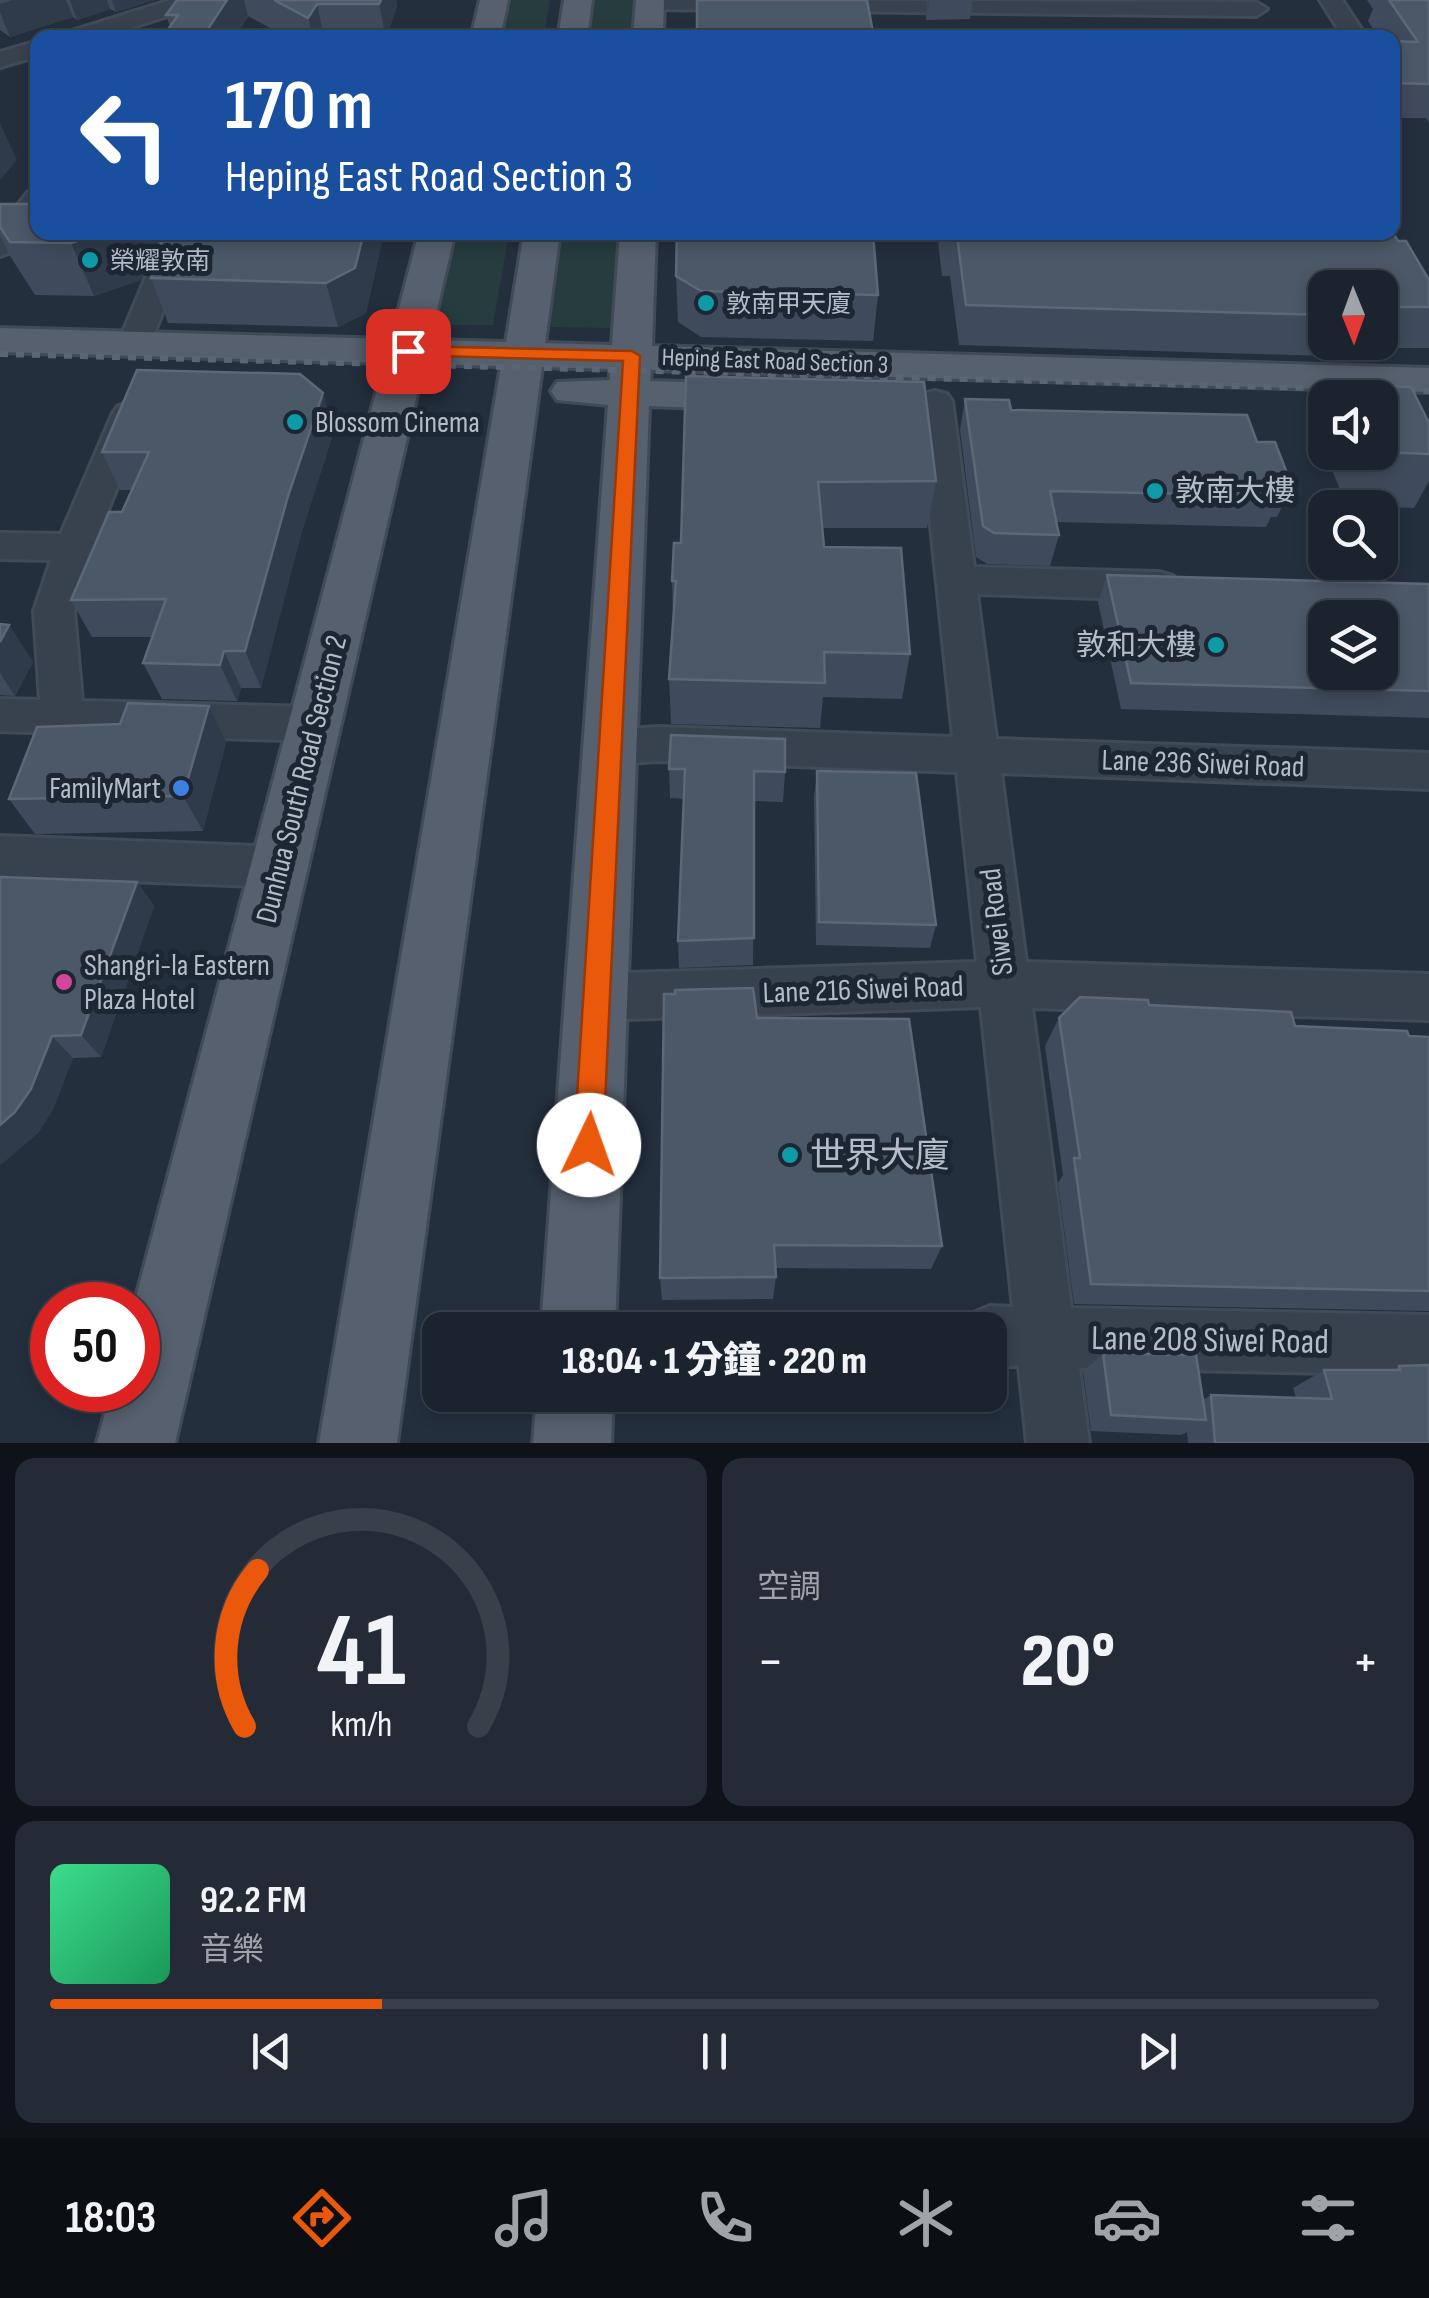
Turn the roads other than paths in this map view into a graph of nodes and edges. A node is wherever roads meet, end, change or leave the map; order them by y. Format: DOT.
graph roads {
  1 [pos="494,0"];
  2 [pos="578,0"];
  3 [pos="1332,0"];
  4 [pos="190,1"];
  5 [pos="650,1"];
  6 [pos="1158,4"];
  7 [pos="888,9"];
  8 [pos="1257,11"];
  9 [pos="1079,23"];
  10 [pos="1138,24"];
  11 [pos="962,28"];
  12 [pos="1192,28"];
  13 [pos="98,30"];
  14 [pos="165,30"];
  15 [pos="487,30"];
  16 [pos="573,30"];
  17 [pos="648,30"];
  18 [pos="1351,30"];
  19 [pos="30,51"];
  20 [pos="0,60"];
  21 [pos="30,202"];
  22 [pos="0,205"];
  23 [pos="30,207"];
  24 [pos="177,240"];
  25 [pos="435,240"];
  26 [pos="541,240"];
  27 [pos="638,240"];
  28 [pos="0,247"];
  29 [pos="0,340"];
  30 [pos="138,362"];
  31 [pos="403,369"];
  32 [pos="521,372"];
  33 [pos="631,374"];
  34 [pos="0,377"];
  35 [pos="1429,380"];
  36 [pos="935,401"];
  37 [pos="1308,412"];
  38 [pos="1398,414"];
  39 [pos="1429,415"];
  40 [pos="0,546"];
  41 [pos="74,547"];
  42 [pos="957,580"];
  43 [pos="1193,588"];
  44 [pos="0,716"];
  45 [pos="62,717"];
  46 [pos="314,724"];
  47 [pos="610,747"];
  48 [pos="977,755"];
  49 [pos="1429,772"];
  50 [pos="0,856"];
  51 [pos="279,867"];
  52 [pos="1003,984"];
  53 [pos="1429,997"];
  54 [pos="597,998"];
  55 [pos="579,1312"];
  56 [pos="1016,1336"];
  57 [pos="1429,1345"];
  58 [pos="574,1412"];
  59 [pos="136,1443"];
  60 [pos="358,1443"];
  61 [pos="572,1443"];
  62 [pos="1058,1443"];
  1 -- 15 [label="main road"];
  2 -- 16 [label="main road"];
  3 -- 18 [label="street"];
  4 -- 13 [label="street"];
  4 -- 14 [label="street"];
  5 -- 7 [label="street"];
  5 -- 17 [label="main road"];
  6 -- 8 [label="street"];
  6 -- 9 [label="street"];
  6 -- 12 [label="street"];
  7 -- 9 [label="street"];
  9 -- 10 [label="street"];
  9 -- 11 [label="street"];
  19 -- 20 [label="street"];
  21 -- 22 [label="street"];
  23 -- 28 [label="street"];
  24 -- 30 [label="street"];
  25 -- 31 [label="main road, Dunhua South Road Section 2"];
  26 -- 32 [label="main road"];
  27 -- 33 [label="main road"];
  29 -- 30 [label="main road, Heping East Road Section 3"];
  30 -- 31 [label="main road, Heping East Road Section 3"];
  30 -- 34 [label="main road, Heping East Road Section 3"];
  30 -- 41 [label="street"];
  31 -- 32 [label="main road, Heping East Road Section 3"];
  31 -- 46 [label="main road, Dunhua South Road Section 2"];
  32 -- 33 [label="main road, Heping East Road Section 3"];
  32 -- 60 [label="main road"];
  33 -- 35 [label="main road, Heping East Road Section 3"];
  33 -- 36 [label="main road, Heping East Road Section 3"];
  33 -- 47 [label="main road"];
  36 -- 37 [label="main road, Heping East Road Section 3"];
  36 -- 42 [label="street, Siwei Road"];
  38 -- 39 [label="main road"];
  40 -- 41 [label="street"];
  41 -- 45 [label="street"];
  42 -- 43 [label="street"];
  42 -- 48 [label="street, Siwei Road"];
  44 -- 45 [label="street"];
  45 -- 46 [label="street"];
  46 -- 51 [label="main road, Dunhua South Road Section 2"];
  47 -- 48 [label="street, Lane 236 Siwei Road"];
  47 -- 54 [label="main road"];
  48 -- 49 [label="street, Lane 236 Siwei Road"];
  48 -- 52 [label="street, Siwei Road"];
  50 -- 51 [label="street"];
  51 -- 59 [label="main road, Dunhua South Road Section 2"];
  52 -- 53 [label="street, Lane 216 Siwei Road"];
  52 -- 54 [label="street, Lane 216 Siwei Road"];
  52 -- 56 [label="street, Siwei Road"];
  54 -- 55 [label="main road"];
  56 -- 57 [label="street, Lane 208 Siwei Road"];
  56 -- 62 [label="street, Siwei Road"];
  58 -- 61 [label="main road"];
}
